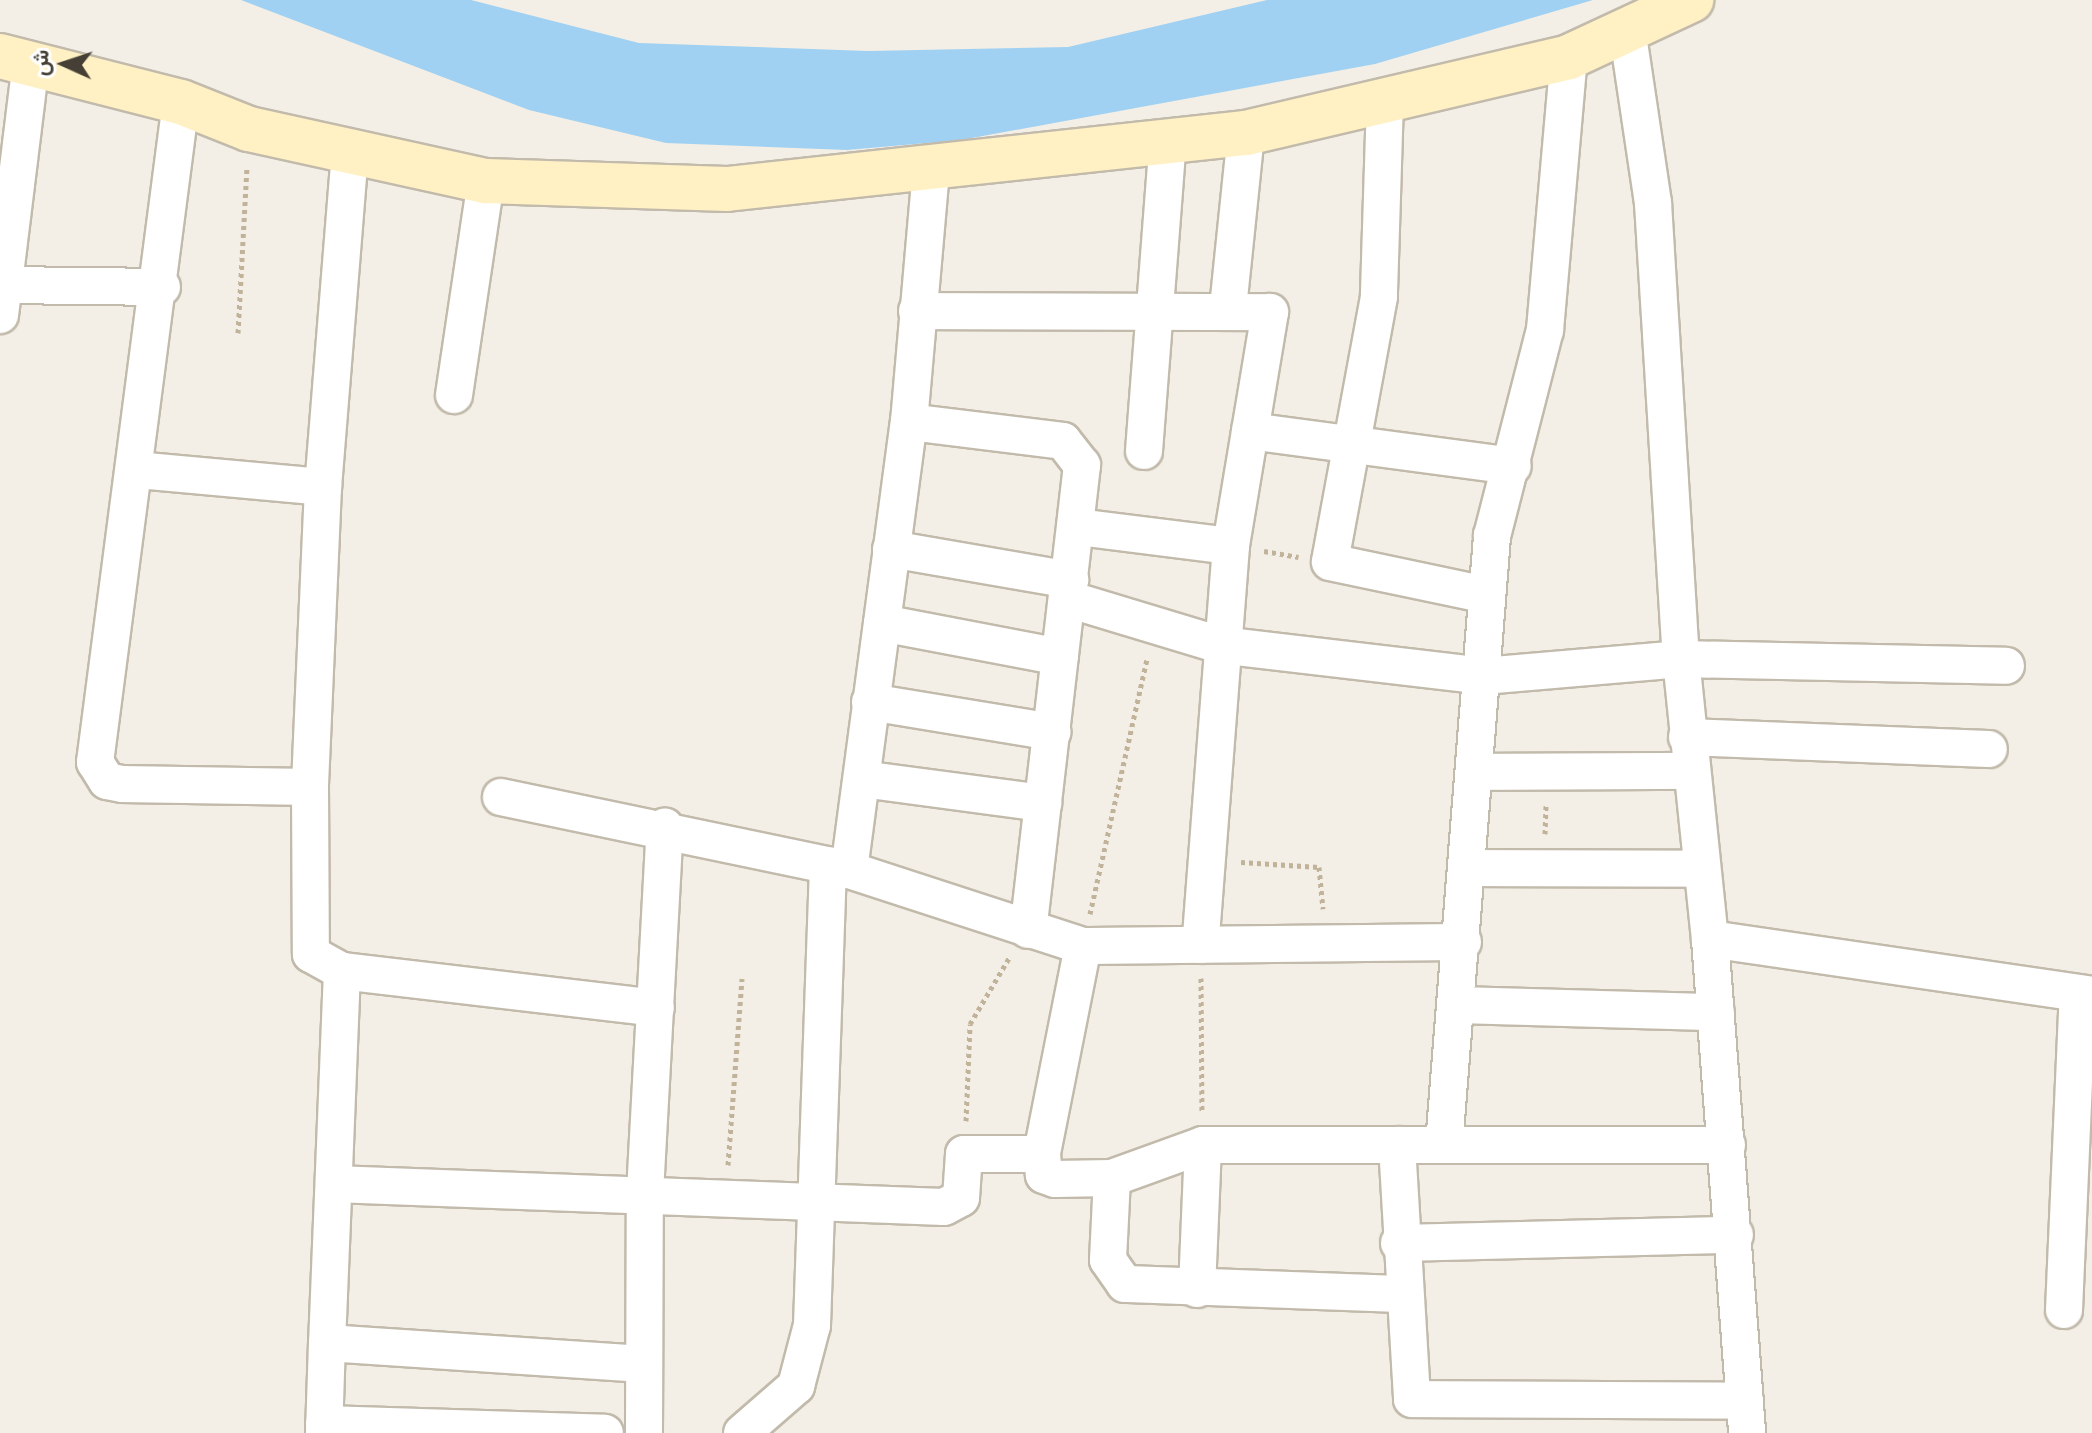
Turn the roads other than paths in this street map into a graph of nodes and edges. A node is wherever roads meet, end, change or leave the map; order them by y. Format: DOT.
graph roads {
  1 [pos="1691,0"];
  2 [pos="1627,29"];
  3 [pos="1569,57"];
  4 [pos="16,59"];
  5 [pos="1385,101"];
  6 [pos="181,102"];
  7 [pos="1246,133"];
  8 [pos="1168,140"];
  9 [pos="350,152"];
  10 [pos="931,172"];
  11 [pos="486,181"];
  12 [pos="162,287"];
  13 [pos="1,300"];
  14 [pos="1156,307"];
  15 [pos="1228,308"];
  16 [pos="917,311"];
  17 [pos="454,395"];
  18 [pos="909,422"];
  19 [pos="1250,431"];
  20 [pos="1354,446"];
  21 [pos="1144,451"];
  22 [pos="1513,466"];
  23 [pos="137,470"];
  24 [pos="323,487"];
  25 [pos="1078,527"];
  26 [pos="1231,546"];
  27 [pos="891,549"];
  28 [pos="1069,589"];
  29 [pos="1486,595"];
  30 [pos="882,623"];
  31 [pos="1220,645"];
  32 [pos="1060,657"];
  33 [pos="1681,659"];
  34 [pos="2006,666"];
  35 [pos="1483,676"];
  36 [pos="870,702"];
  37 [pos="1053,732"];
  38 [pos="1989,749"];
  39 [pos="1688,754"];
  40 [pos="1478,772"];
  41 [pos="862,779"];
  42 [pos="310,787"];
  43 [pos="501,797"];
  44 [pos="1043,803"];
  45 [pos="665,827"];
  46 [pos="839,868"];
  47 [pos="1470,868"];
  48 [pos="1701,869"];
  49 [pos="1028,930"];
  50 [pos="1710,939"];
  51 [pos="1463,942"];
  52 [pos="1200,945"];
  53 [pos="1083,946"];
  54 [pos="342,971"];
  55 [pos="2085,994"];
  56 [pos="1458,1005"];
  57 [pos="656,1008"];
  58 [pos="1716,1012"];
  59 [pos="1203,1145"];
  60 [pos="1397,1145"];
  61 [pos="1444,1145"];
  62 [pos="1727,1145"];
  63 [pos="1042,1154"];
  64 [pos="1112,1178"];
  65 [pos="334,1184"];
  66 [pos="645,1193"];
  67 [pos="821,1200"];
  68 [pos="1735,1235"];
  69 [pos="1399,1243"];
  70 [pos="1197,1289"];
  71 [pos="1402,1294"];
  72 [pos="2064,1310"];
  73 [pos="327,1343"];
  74 [pos="643,1364"];
  75 [pos="1746,1417"];
  76 [pos="324,1428"];
  77 [pos="605,1433"];
  78 [pos="644,1433"];
  79 [pos="742,1433"];
  1 -- 2 [label="street"];
  2 -- 3 [label="street"];
  2 -- 33 [label="street"];
  3 -- 5 [label="street"];
  3 -- 22 [label="street"];
  4 -- 6 [label="street"];
  4 -- 13 [label="street"];
  5 -- 7 [label="street"];
  5 -- 20 [label="street"];
  6 -- 9 [label="street"];
  6 -- 12 [label="street"];
  7 -- 8 [label="street"];
  7 -- 15 [label="street"];
  8 -- 10 [label="street"];
  8 -- 14 [label="street"];
  9 -- 11 [label="street"];
  9 -- 24 [label="street"];
  10 -- 11 [label="street"];
  10 -- 16 [label="street"];
  11 -- 17 [label="street"];
  12 -- 13 [label="street"];
  12 -- 23 [label="street"];
  14 -- 15 [label="street"];
  14 -- 16 [label="street"];
  14 -- 21 [label="street"];
  15 -- 19 [label="street"];
  16 -- 18 [label="street"];
  18 -- 25 [label="street"];
  18 -- 27 [label="street"];
  19 -- 20 [label="street"];
  19 -- 26 [label="street"];
  20 -- 22 [label="street"];
  20 -- 29 [label="street"];
  22 -- 29 [label="street"];
  23 -- 24 [label="street"];
  23 -- 42 [label="street"];
  24 -- 42 [label="street"];
  25 -- 26 [label="street"];
  25 -- 28 [label="street"];
  26 -- 31 [label="street"];
  27 -- 28 [label="street"];
  27 -- 30 [label="street"];
  28 -- 31 [label="street"];
  28 -- 32 [label="street"];
  29 -- 35 [label="street"];
  30 -- 32 [label="street"];
  30 -- 36 [label="street"];
  31 -- 35 [label="street"];
  31 -- 52 [label="street"];
  32 -- 37 [label="street"];
  33 -- 34 [label="street"];
  33 -- 35 [label="street"];
  33 -- 39 [label="street"];
  35 -- 40 [label="street"];
  36 -- 37 [label="street"];
  36 -- 41 [label="street"];
  37 -- 44 [label="street"];
  38 -- 39 [label="street"];
  39 -- 40 [label="street"];
  39 -- 48 [label="street"];
  40 -- 47 [label="street"];
  41 -- 44 [label="street"];
  41 -- 46 [label="street"];
  42 -- 54 [label="street"];
  43 -- 45 [label="street"];
  44 -- 49 [label="street"];
  45 -- 46 [label="street"];
  45 -- 57 [label="street"];
  46 -- 49 [label="street"];
  46 -- 67 [label="street"];
  47 -- 48 [label="street"];
  47 -- 51 [label="street"];
  48 -- 50 [label="street"];
  49 -- 53 [label="street"];
  50 -- 55 [label="street"];
  50 -- 58 [label="street"];
  51 -- 52 [label="street"];
  51 -- 56 [label="street"];
  52 -- 53 [label="street"];
  53 -- 63 [label="street"];
  54 -- 57 [label="street"];
  54 -- 65 [label="street"];
  55 -- 72 [label="street"];
  56 -- 58 [label="street"];
  56 -- 61 [label="street"];
  57 -- 66 [label="street"];
  58 -- 62 [label="street"];
  59 -- 60 [label="street"];
  59 -- 64 [label="street"];
  59 -- 70 [label="street"];
  60 -- 61 [label="street"];
  60 -- 69 [label="street"];
  61 -- 62 [label="street"];
  62 -- 68 [label="street"];
  63 -- 64 [label="street"];
  63 -- 67 [label="street"];
  64 -- 70 [label="street"];
  65 -- 66 [label="street"];
  65 -- 73 [label="street"];
  66 -- 67 [label="street"];
  66 -- 74 [label="street"];
  67 -- 79 [label="street"];
  68 -- 69 [label="street"];
  68 -- 75 [label="street"];
  69 -- 71 [label="street"];
  70 -- 71 [label="street"];
  71 -- 75 [label="street"];
  73 -- 74 [label="street"];
  73 -- 76 [label="street"];
  74 -- 78 [label="street"];
  76 -- 77 [label="street"];
}
